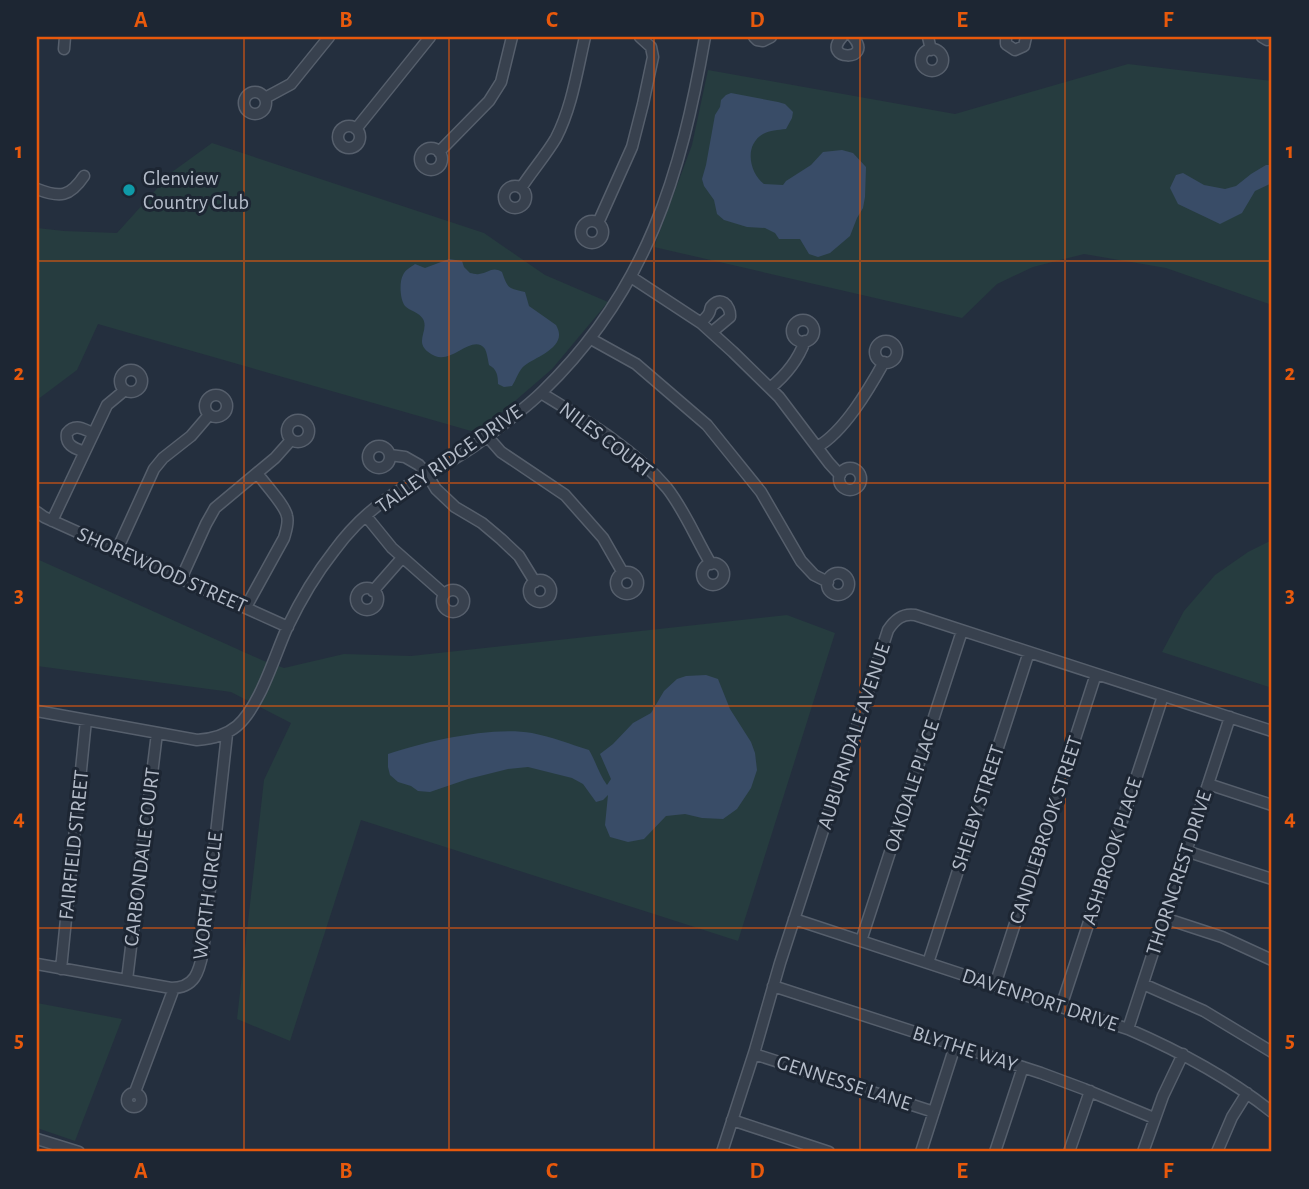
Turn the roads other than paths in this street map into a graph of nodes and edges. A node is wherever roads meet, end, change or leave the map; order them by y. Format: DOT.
graph roads {
  1 [pos="65,37"];
  2 [pos="329,37"];
  3 [pos="430,37"];
  4 [pos="512,37"];
  5 [pos="584,37"];
  6 [pos="640,37"];
  7 [pos="705,37"];
  8 [pos="754,37"];
  9 [pos="771,37"];
  10 [pos="842,37"];
  11 [pos="853,37"];
  12 [pos="928,37"];
  13 [pos="1006,37"];
  14 [pos="1026,37"];
  15 [pos="1262,37"];
  16 [pos="1272,39"];
  17 [pos="64,49"];
  18 [pos="930,50"];
  19 [pos="265,98"];
  20 [pos="356,129"];
  21 [pos="439,152"];
  22 [pos="84,176"];
  23 [pos="521,188"];
  24 [pos="37,189"];
  25 [pos="598,223"];
  26 [pos="631,277"];
  27 [pos="701,323"];
  28 [pos="712,332"];
  29 [pos="591,339"];
  30 [pos="805,341"];
  31 [pos="884,362"];
  32 [pos="770,388"];
  33 [pos="125,390"];
  34 [pos="541,393"];
  35 [pos="209,415"];
  36 [pos="93,433"];
  37 [pos="487,436"];
  38 [pos="291,440"];
  39 [pos="817,447"];
  40 [pos="84,452"];
  41 [pos="390,455"];
  42 [pos="257,473"];
  43 [pos="427,474"];
  44 [pos="841,475"];
  45 [pos="37,512"];
  46 [pos="366,516"];
  47 [pos="52,521"];
  48 [pos="117,550"];
  49 [pos="402,558"];
  50 [pos="711,564"];
  51 [pos="623,573"];
  52 [pos="181,579"];
  53 [pos="535,582"];
  54 [pos="828,582"];
  55 [pos="373,591"];
  56 [pos="444,594"];
  57 [pos="246,607"];
  58 [pos="288,627"];
  59 [pos="962,631"];
  60 [pos="1029,652"];
  61 [pos="1096,674"];
  62 [pos="1163,696"];
  63 [pos="37,711"];
  64 [pos="1230,717"];
  65 [pos="86,720"];
  66 [pos="1272,731"];
  67 [pos="157,733"];
  68 [pos="227,734"];
  69 [pos="1208,784"];
  70 [pos="1272,805"];
  71 [pos="1186,851"];
  72 [pos="1272,878"];
  73 [pos="1164,918"];
  74 [pos="794,919"];
  75 [pos="861,941"];
  76 [pos="1272,960"];
  77 [pos="928,963"];
  78 [pos="37,964"];
  79 [pos="61,969"];
  80 [pos="127,980"];
  81 [pos="1143,984"];
  82 [pos="995,985"];
  83 [pos="773,986"];
  84 [pos="174,988"];
  85 [pos="1061,1007"];
  86 [pos="1128,1029"];
  87 [pos="955,1046"];
  88 [pos="1272,1052"];
  89 [pos="754,1054"];
  90 [pos="1183,1054"];
  91 [pos="1023,1067"];
  92 [pos="1090,1091"];
  93 [pos="135,1092"];
  94 [pos="1247,1093"];
  95 [pos="934,1112"];
  96 [pos="1272,1112"];
  97 [pos="1154,1118"];
  98 [pos="732,1121"];
  99 [pos="37,1139"];
  100 [pos="79,1152"];
  101 [pos="722,1152"];
  102 [pos="829,1152"];
  103 [pos="921,1152"];
  104 [pos="995,1152"];
  105 [pos="1069,1152"];
  106 [pos="1143,1152"];
  107 [pos="1217,1152"];
  1 -- 17 [label="street"];
  2 -- 19 [label="street"];
  3 -- 20 [label="street"];
  4 -- 21 [label="street"];
  5 -- 23 [label="street"];
  6 -- 25 [label="street"];
  7 -- 26 [label="street, TALLEY RIDGE DRIVE"];
  8 -- 9 [label="street"];
  10 -- 11 [label="street"];
  12 -- 18 [label="street"];
  13 -- 14 [label="street"];
  15 -- 16 [label="street"];
  22 -- 24 [label="street"];
  26 -- 27 [label="street"];
  26 -- 29 [label="street, TALLEY RIDGE DRIVE"];
  27 -- 28 [label="street"];
  27 -- 28 [label="street"];
  28 -- 32 [label="street"];
  29 -- 34 [label="street, TALLEY RIDGE DRIVE"];
  29 -- 54 [label="street"];
  30 -- 32 [label="street"];
  31 -- 39 [label="street"];
  32 -- 39 [label="street"];
  33 -- 36 [label="street"];
  34 -- 37 [label="street, TALLEY RIDGE DRIVE"];
  34 -- 50 [label="street, NILES COURT"];
  35 -- 48 [label="street"];
  36 -- 40 [label="street"];
  36 -- 40 [label="street"];
  37 -- 43 [label="street, TALLEY RIDGE DRIVE"];
  37 -- 51 [label="street"];
  38 -- 42 [label="street"];
  39 -- 44 [label="street"];
  40 -- 47 [label="street"];
  41 -- 43 [label="street"];
  42 -- 52 [label="street"];
  42 -- 57 [label="street"];
  43 -- 46 [label="street, TALLEY RIDGE DRIVE"];
  43 -- 53 [label="street"];
  45 -- 47 [label="street, SHOREWOOD STREET"];
  46 -- 49 [label="street"];
  46 -- 58 [label="street, TALLEY RIDGE DRIVE"];
  47 -- 48 [label="street, SHOREWOOD STREET"];
  48 -- 52 [label="street, SHOREWOOD STREET"];
  49 -- 55 [label="street"];
  49 -- 56 [label="street"];
  52 -- 57 [label="street, SHOREWOOD STREET"];
  57 -- 58 [label="street, SHOREWOOD STREET"];
  58 -- 68 [label="street, TALLEY RIDGE DRIVE"];
  59 -- 60 [label="street, AUBURNDALE AVENUE"];
  59 -- 74 [label="street, AUBURNDALE AVENUE"];
  59 -- 75 [label="street, OAKDALE PLACE"];
  60 -- 61 [label="street, AUBURNDALE AVENUE"];
  60 -- 77 [label="street, SHELBY STREET"];
  61 -- 62 [label="street, AUBURNDALE AVENUE"];
  61 -- 82 [label="street, CANDLEBROOK STREET"];
  62 -- 64 [label="street, AUBURNDALE AVENUE"];
  62 -- 85 [label="street, ASHBROOK PLACE"];
  63 -- 65 [label="street"];
  64 -- 66 [label="street, AUBURNDALE AVENUE"];
  64 -- 69 [label="street, THORNCREST DRIVE"];
  65 -- 67 [label="street"];
  65 -- 79 [label="street, FAIRFIELD STREET"];
  67 -- 68 [label="street"];
  67 -- 80 [label="street, CARBONDALE COURT"];
  68 -- 84 [label="street, WORTH CIRCLE"];
  69 -- 70 [label="street"];
  69 -- 71 [label="street, THORNCREST DRIVE"];
  71 -- 72 [label="street"];
  71 -- 73 [label="street, THORNCREST DRIVE"];
  73 -- 76 [label="street"];
  73 -- 81 [label="street, THORNCREST DRIVE"];
  74 -- 75 [label="street, DAVENPORT DRIVE"];
  74 -- 83 [label="street, AUBURNDALE AVENUE"];
  75 -- 77 [label="street, DAVENPORT DRIVE"];
  77 -- 82 [label="street, DAVENPORT DRIVE"];
  78 -- 79 [label="street"];
  79 -- 80 [label="street"];
  80 -- 84 [label="street"];
  81 -- 86 [label="street, THORNCREST DRIVE"];
  81 -- 88 [label="street"];
  82 -- 85 [label="street, DAVENPORT DRIVE"];
  83 -- 87 [label="street, BLYTHE WAY"];
  83 -- 89 [label="street, AUBURNDALE AVENUE"];
  84 -- 93 [label="street"];
  85 -- 86 [label="street, DAVENPORT DRIVE"];
  86 -- 90 [label="street, DAVENPORT DRIVE"];
  87 -- 91 [label="street, BLYTHE WAY"];
  87 -- 95 [label="street"];
  89 -- 95 [label="street, GENNESSE LANE"];
  89 -- 98 [label="street, AUBURNDALE AVENUE"];
  90 -- 94 [label="street, DAVENPORT DRIVE"];
  90 -- 97 [label="street"];
  91 -- 92 [label="street, BLYTHE WAY"];
  91 -- 104 [label="street"];
  92 -- 97 [label="street, BLYTHE WAY"];
  92 -- 105 [label="street"];
  94 -- 96 [label="street, DAVENPORT DRIVE"];
  94 -- 107 [label="street"];
  95 -- 103 [label="street"];
  97 -- 106 [label="street"];
  98 -- 101 [label="street, AUBURNDALE AVENUE"];
  98 -- 102 [label="street"];
  99 -- 100 [label="street"];
}
